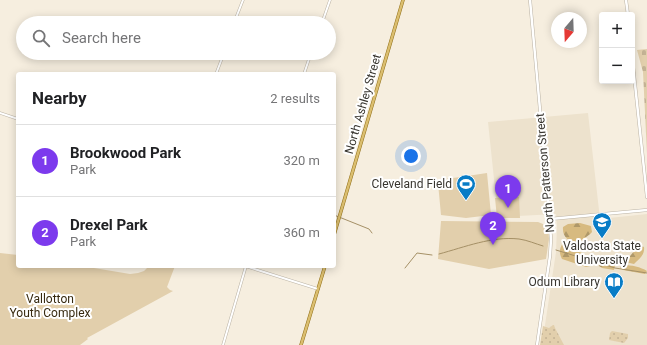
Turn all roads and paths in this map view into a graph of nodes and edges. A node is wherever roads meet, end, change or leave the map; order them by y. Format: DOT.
graph roads {
  1 [pos="243,0"];
  2 [pos="330,0"];
  3 [pos="403,0"];
  4 [pos="530,0"];
  5 [pos="626,0"];
  6 [pos="628,12"];
  7 [pos="237,16"];
  8 [pos="324,16"];
  9 [pos="221,60"];
  10 [pos="309,60"];
  11 [pos="217,72"];
  12 [pos="305,72"];
  13 [pos="635,84"];
  14 [pos="0,113"];
  15 [pos="16,119"];
  16 [pos="647,197"];
  17 [pos="647,210"];
  18 [pos="550,219"];
  19 [pos="336,228"];
  20 [pos="244,268"];
  21 [pos="251,268"];
  22 [pos="324,268"];
  23 [pos="318,289"];
  24 [pos="223,345"];
  25 [pos="301,345"];
  26 [pos="537,345"];
  1 -- 7 [label="street"];
  2 -- 8 [label="street"];
  3 -- 19 [label="main road, North Ashley Street"];
  4 -- 18 [label="main road, North Patterson Street"];
  5 -- 6 [label="main road"];
  9 -- 11 [label="street"];
  10 -- 12 [label="street"];
  13 -- 16 [label="main road"];
  14 -- 15 [label="street"];
  17 -- 18 [label="main road"];
  18 -- 26 [label="main road, North Patterson Street"];
  20 -- 24 [label="street"];
  21 -- 23 [label="street"];
  22 -- 23 [label="main road"];
  23 -- 25 [label="main road"];
}
